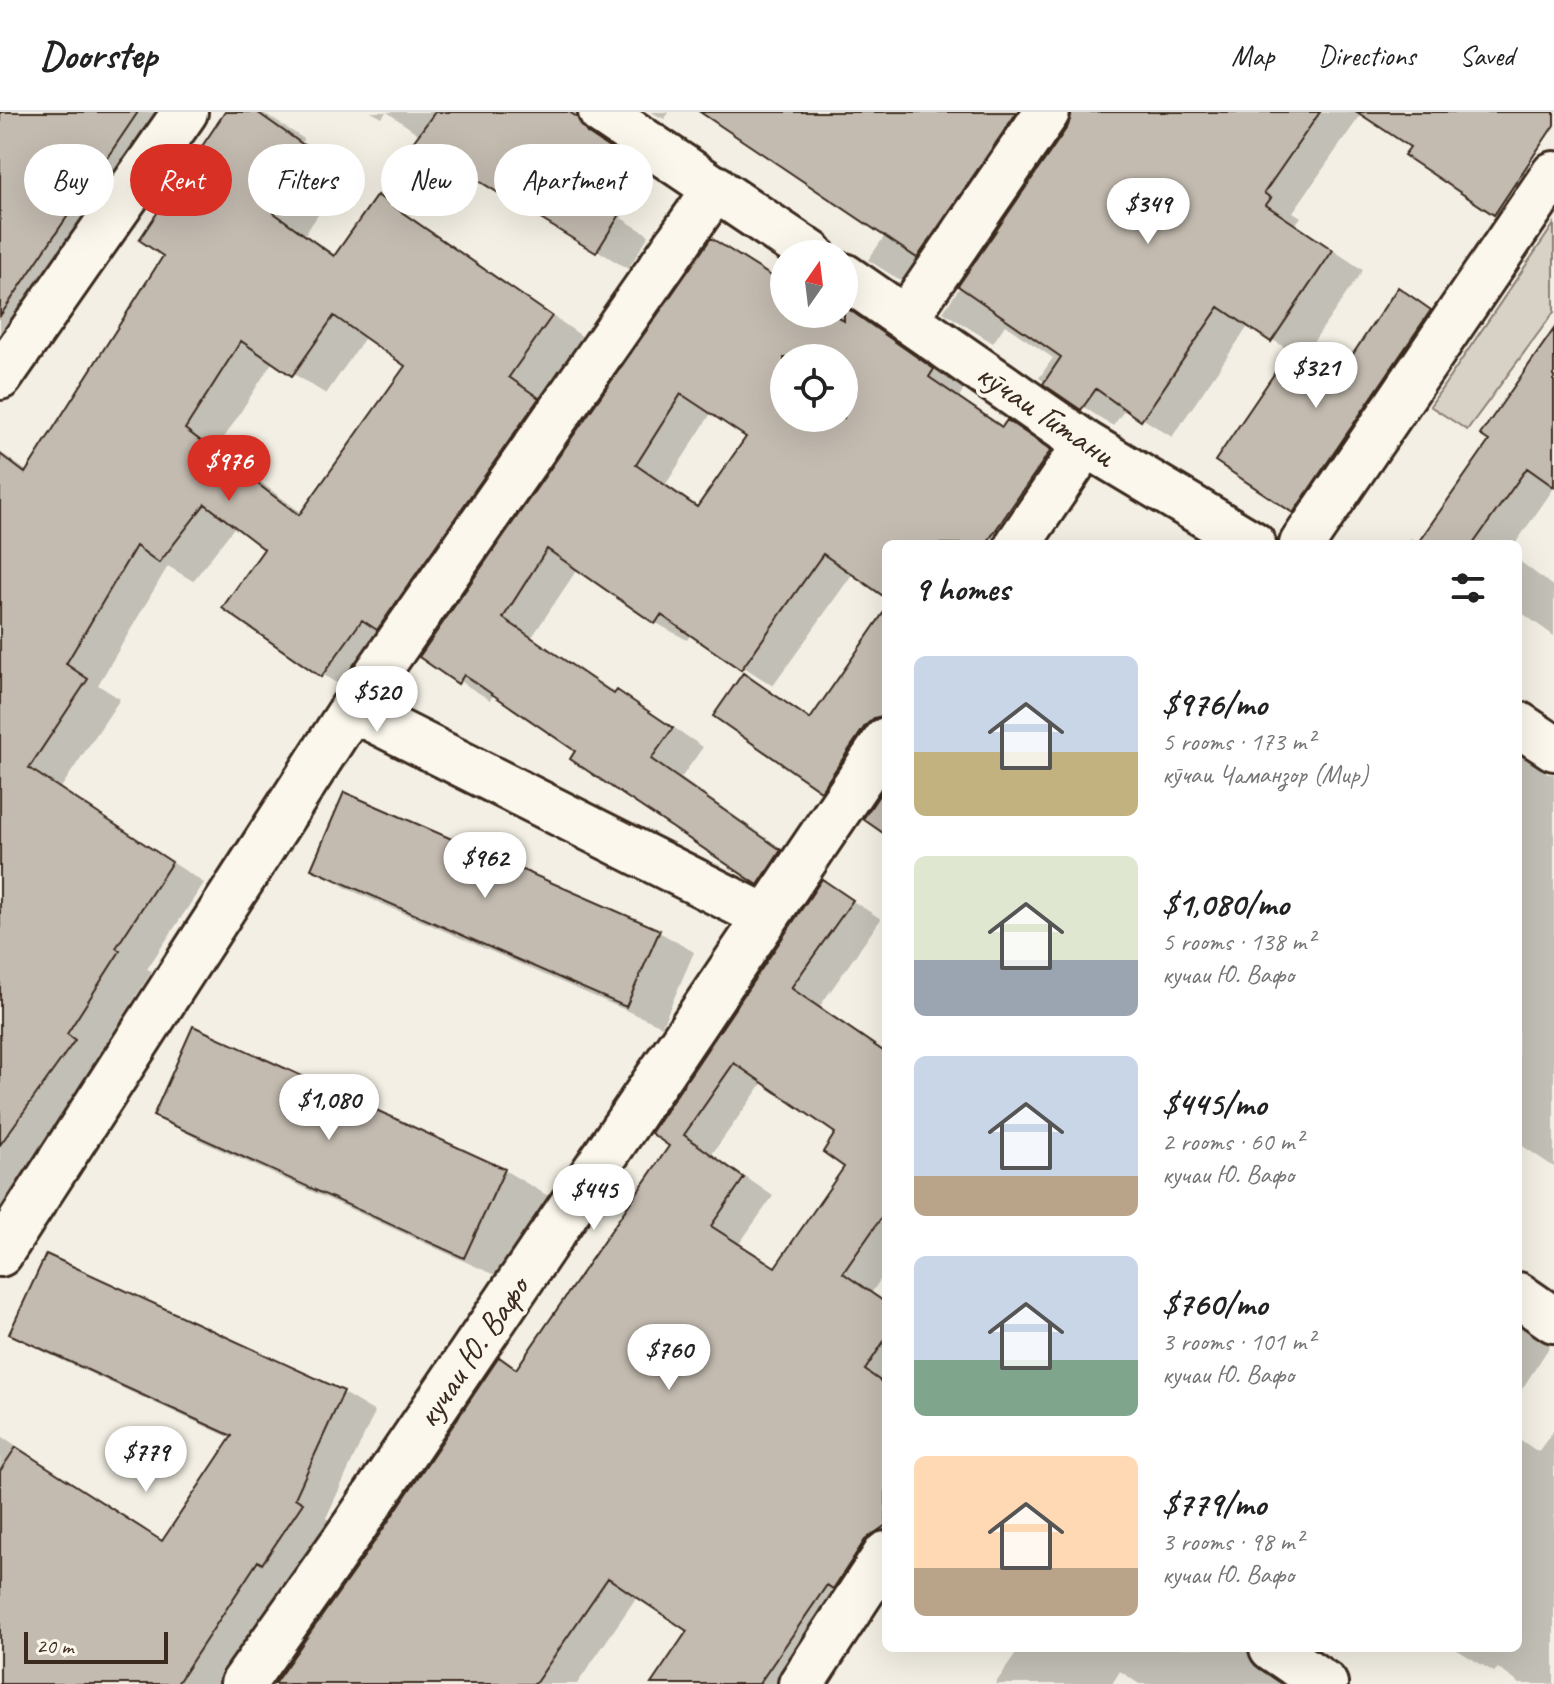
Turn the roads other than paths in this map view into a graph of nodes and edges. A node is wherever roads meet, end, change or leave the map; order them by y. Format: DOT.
graph roads {
  1 [pos="185,112"];
  2 [pos="601,112"];
  3 [pos="1047,112"];
  4 [pos="1554,174"];
  5 [pos="716,188"];
  6 [pos="792,240"];
  7 [pos="858,285"];
  8 [pos="906,318"];
  9 [pos="0,377"];
  10 [pos="1086,444"];
  11 [pos="1021,540"];
  12 [pos="1246,540"];
  13 [pos="1305,540"];
  14 [pos="352,709"];
  15 [pos="1522,727"];
  16 [pos="882,746"];
  17 [pos="1554,748"];
  18 [pos="766,917"];
  19 [pos="0,1254"];
  20 [pos="1522,1298"];
  21 [pos="1554,1320"];
  22 [pos="882,1560"];
  23 [pos="1278,1652"];
  24 [pos="243,1684"];
  25 [pos="801,1684"];
  26 [pos="1325,1684"];
  1 -- 9 [label="street"];
  2 -- 5 [label="street"];
  3 -- 8 [label="street"];
  4 -- 13 [label="street"];
  5 -- 6 [label="street"];
  5 -- 14 [label="street"];
  7 -- 8 [label="street, кӯчаи Гитани"];
  8 -- 10 [label="street, кӯчаи Гитани"];
  10 -- 11 [label="street"];
  10 -- 12 [label="street, кӯчаи Гитани"];
  14 -- 18 [label="street"];
  14 -- 19 [label="street"];
  15 -- 17 [label="street"];
  16 -- 18 [label="street, кучаи Ю. Вафо"];
  18 -- 24 [label="street, кучаи Ю. Вафо"];
  20 -- 21 [label="street"];
  22 -- 25 [label="street"];
  23 -- 26 [label="street"];
}
